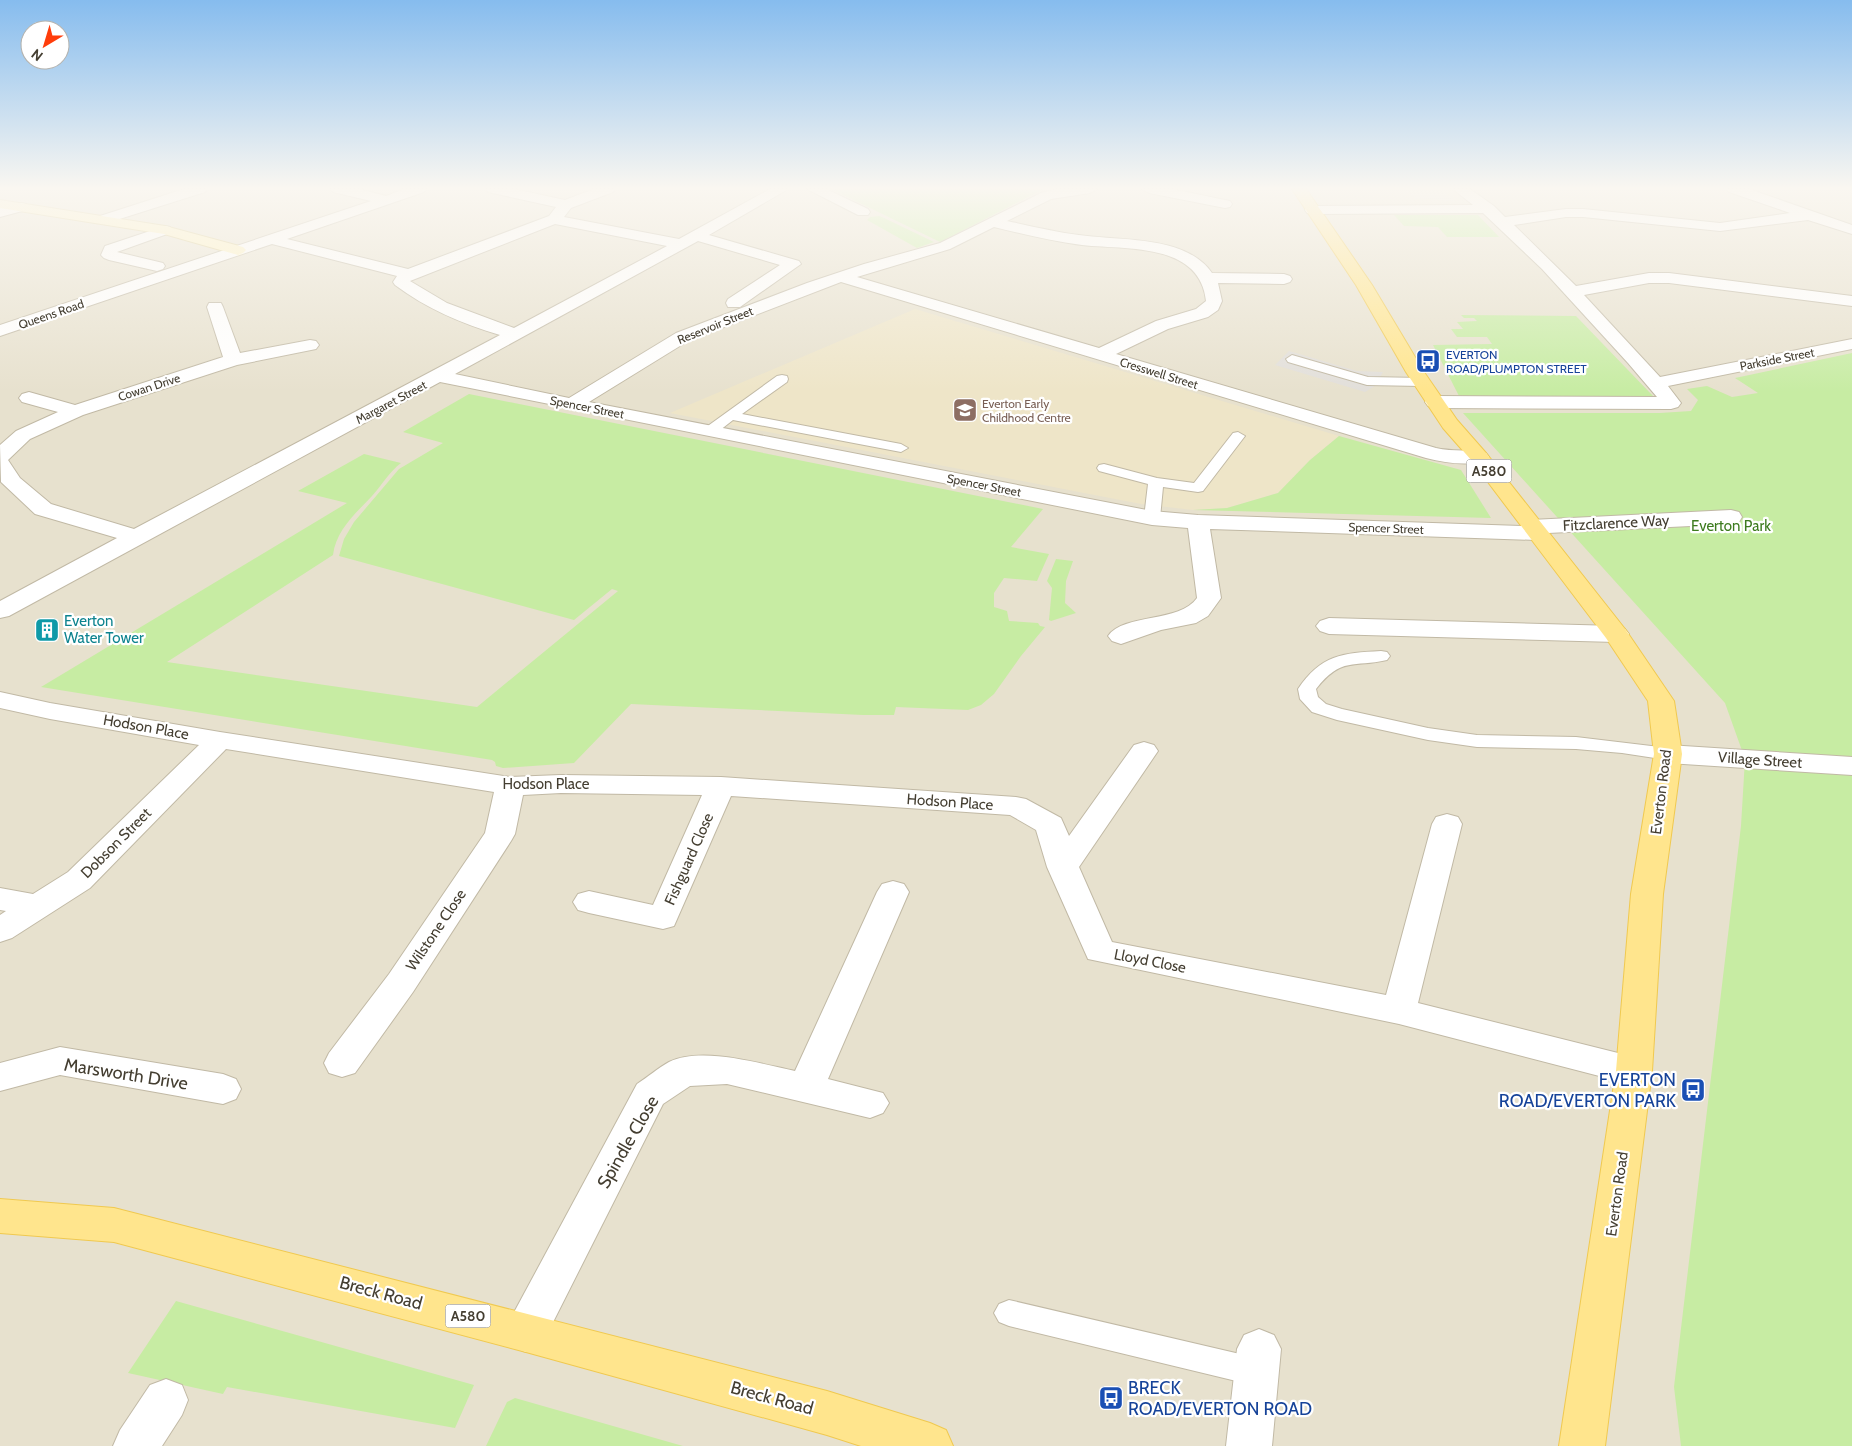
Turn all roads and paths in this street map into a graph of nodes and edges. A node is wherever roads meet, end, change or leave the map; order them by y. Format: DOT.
graph roads {
  1 [pos="115,256"];
  2 [pos="219,256"];
  3 [pos="340,256"];
  4 [pos="455,256"];
  5 [pos="665,256"];
  6 [pos="763,256"];
  7 [pos="908,256"];
  8 [pos="1179,256"];
  9 [pos="1344,256"];
  10 [pos="1536,256"];
  11 [pos="157,266"];
  12 [pos="409,274"];
  13 [pos="841,277"];
  14 [pos="1208,278"];
  15 [pos="1284,279"];
  16 [pos="767,283"];
  17 [pos="797,292"];
  18 [pos="1572,292"];
  19 [pos="1852,301"];
  20 [pos="216,307"];
  21 [pos="738,315"];
  22 [pos="0,331"];
  23 [pos="516,334"];
  24 [pos="1852,344"];
  25 [pos="310,345"];
  26 [pos="1100,355"];
  27 [pos="1292,359"];
  28 [pos="233,360"];
  29 [pos="1703,374"];
  30 [pos="439,376"];
  31 [pos="782,379"];
  32 [pos="1422,382"];
  33 [pos="1656,383"];
  34 [pos="1726,386"];
  35 [pos="29,398"];
  36 [pos="1435,402"];
  37 [pos="572,404"];
  38 [pos="76,411"];
  39 [pos="732,416"];
  40 [pos="710,431"];
  41 [pos="1238,436"];
  42 [pos="901,448"];
  43 [pos="0,456"];
  44 [pos="1479,458"];
  45 [pos="0,464"];
  46 [pos="1104,468"];
  47 [pos="1156,482"];
  48 [pos="1731,517"];
  49 [pos="1152,518"];
  50 [pos="1198,522"];
  51 [pos="1534,530"];
  52 [pos="136,536"];
  53 [pos="0,611"];
  54 [pos="1329,626"];
  55 [pos="1616,634"];
  56 [pos="1121,636"];
  57 [pos="1381,656"];
  58 [pos="0,700"];
  59 [pos="220,740"];
  60 [pos="1144,751"];
  61 [pos="1668,754"];
  62 [pos="1852,766"];
  63 [pos="510,786"];
  64 [pos="721,786"];
  65 [pos="1446,824"];
  66 [pos="1063,867"];
  67 [pos="893,892"];
  68 [pos="0,899"];
  69 [pos="589,902"];
  70 [pos="39,906"];
  71 [pos="0,930"];
  72 [pos="1399,1011"];
  73 [pos="342,1064"];
  74 [pos="1634,1071"];
  75 [pos="0,1077"];
  76 [pos="806,1088"];
  77 [pos="223,1089"];
  78 [pos="870,1103"];
  79 [pos="0,1216"];
  80 [pos="1009,1313"];
  81 [pos="526,1332"];
  82 [pos="1258,1360"];
  83 [pos="166,1400"];
  84 [pos="136,1446"];
  85 [pos="930,1446"];
  86 [pos="1249,1446"];
  87 [pos="1582,1446"];
  1 -- 11 [label="street"];
  2 -- 22 [label="street, Queens Road"];
  3 -- 12 [label="street"];
  4 -- 12 [label="street"];
  5 -- 23 [label="street, Margaret Street"];
  6 -- 16 [label="street"];
  7 -- 13 [label="street, Reservoir Street"];
  8 -- 14 [label="street"];
  9 -- 32 [label="main road, Everton Road / A580"];
  10 -- 18 [label="street"];
  12 -- 23 [label="street"];
  13 -- 17 [label="street, Reservoir Street"];
  13 -- 26 [label="street, Cresswell Street"];
  14 -- 15 [label="street"];
  14 -- 26 [label="street"];
  16 -- 17 [label="street"];
  16 -- 21 [label="street"];
  17 -- 21 [label="street, Reservoir Street"];
  18 -- 19 [label="street"];
  18 -- 33 [label="street"];
  20 -- 28 [label="street"];
  21 -- 37 [label="street, Reservoir Street"];
  23 -- 30 [label="street, Margaret Street"];
  24 -- 29 [label="street, Parkside Street"];
  25 -- 28 [label="street, Cowan Drive"];
  26 -- 44 [label="street, Cresswell Street"];
  27 -- 32 [label="lane"];
  28 -- 38 [label="street, Cowan Drive"];
  29 -- 33 [label="street, Parkside Street"];
  29 -- 34 [label="street, Parkside Street"];
  30 -- 37 [label="street, Spencer Street"];
  30 -- 52 [label="street, Margaret Street"];
  31 -- 39 [label="lane"];
  32 -- 36 [label="main road, Everton Road / A580"];
  33 -- 36 [label="street"];
  35 -- 38 [label="street"];
  36 -- 44 [label="main road, Everton Road / A580"];
  37 -- 40 [label="street, Spencer Street"];
  38 -- 43 [label="street, Cowan Drive"];
  39 -- 40 [label="lane"];
  39 -- 42 [label="lane"];
  40 -- 49 [label="street, Spencer Street"];
  41 -- 47 [label="lane"];
  44 -- 51 [label="main road, Everton Road / A580"];
  45 -- 52 [label="street"];
  46 -- 47 [label="lane"];
  47 -- 49 [label="lane"];
  48 -- 51 [label="street, Fitzclarence Way"];
  49 -- 50 [label="street, Spencer Street"];
  50 -- 51 [label="street, Spencer Street"];
  50 -- 56 [label="street"];
  51 -- 55 [label="main road, Everton Road / A580"];
  52 -- 53 [label="street, Margaret Street"];
  54 -- 55 [label="street"];
  55 -- 61 [label="main road, Everton Road / A580"];
  57 -- 61 [label="lane"];
  58 -- 59 [label="street, Hodson Place"];
  59 -- 63 [label="street, Hodson Place"];
  59 -- 70 [label="street, Dobson Street"];
  60 -- 66 [label="street"];
  61 -- 62 [label="street, Village Street"];
  61 -- 74 [label="main road, Everton Road / A580"];
  63 -- 64 [label="street, Hodson Place"];
  63 -- 73 [label="street, Wilstone Close"];
  64 -- 66 [label="street, Hodson Place"];
  64 -- 69 [label="street, Fishguard Close"];
  65 -- 72 [label="street"];
  66 -- 72 [label="street, Lloyd Close"];
  67 -- 76 [label="street"];
  68 -- 70 [label="street"];
  70 -- 71 [label="street, Dobson Street"];
  72 -- 74 [label="street, Lloyd Close"];
  74 -- 87 [label="main road, Everton Road / A580"];
  75 -- 77 [label="street, Marsworth Drive"];
  76 -- 78 [label="street, Spindle Close"];
  76 -- 81 [label="street, Spindle Close"];
  79 -- 81 [label="main road, Breck Road / A580"];
  80 -- 82 [label="lane"];
  81 -- 85 [label="main road, Breck Road / A580"];
  82 -- 86 [label="street"];
  83 -- 84 [label="street"];
}
